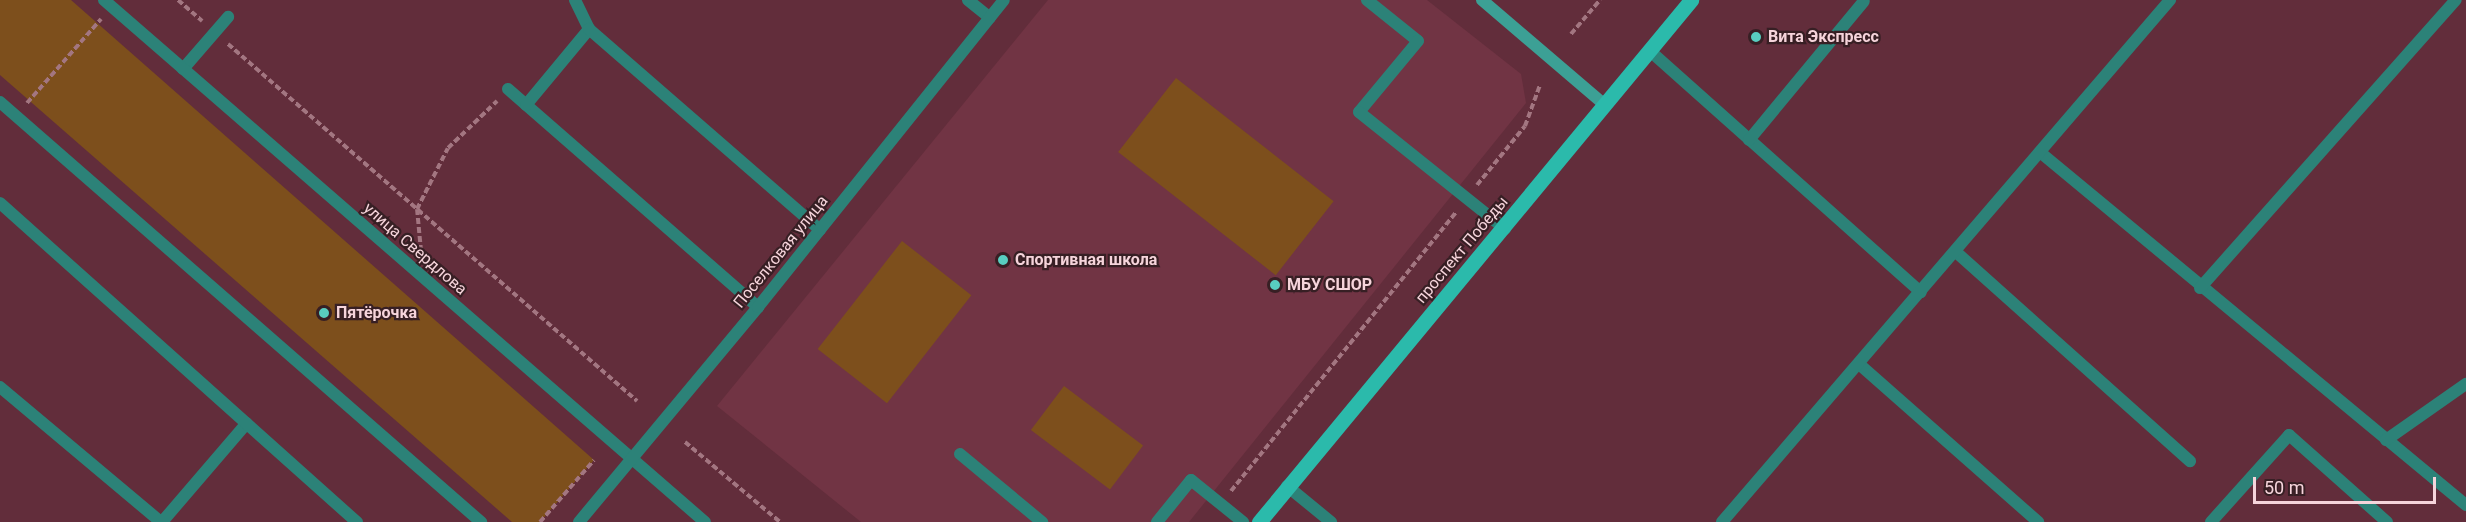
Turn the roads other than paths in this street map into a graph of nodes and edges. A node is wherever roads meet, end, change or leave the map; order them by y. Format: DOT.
graph roads {
  1 [pos="575,0"];
  2 [pos="968,0"];
  3 [pos="1004,0"];
  4 [pos="1367,0"];
  5 [pos="1482,0"];
  6 [pos="1691,0"];
  7 [pos="2170,0"];
  8 [pos="2456,0"];
  9 [pos="1864,1"];
  10 [pos="108,3"];
  11 [pos="228,17"];
  12 [pos="990,18"];
  13 [pos="590,29"];
  14 [pos="1649,50"];
  15 [pos="183,69"];
  16 [pos="508,89"];
  17 [pos="0,102"];
  18 [pos="526,105"];
  19 [pos="1605,105"];
  20 [pos="1749,140"];
  21 [pos="2041,153"];
  22 [pos="0,203"];
  23 [pos="1505,229"];
  24 [pos="820,230"];
  25 [pos="1956,252"];
  26 [pos="2200,288"];
  27 [pos="1921,292"];
  28 [pos="758,307"];
  29 [pos="1859,364"];
  30 [pos="2466,384"];
  31 [pos="0,387"];
  32 [pos="247,423"];
  33 [pos="2386,440"];
  34 [pos="960,454"];
  35 [pos="631,458"];
  36 [pos="2190,461"];
  37 [pos="1287,486"];
  38 [pos="2466,505"];
  39 [pos="581,521"];
  40 [pos="162,522"];
  41 [pos="357,522"];
  42 [pos="481,522"];
  43 [pos="705,522"];
  44 [pos="1042,522"];
  45 [pos="1157,522"];
  46 [pos="1243,522"];
  47 [pos="1259,522"];
  48 [pos="1331,522"];
  49 [pos="1722,522"];
  50 [pos="2038,522"];
  51 [pos="2211,522"];
  52 [pos="2387,522"];
  1 -- 13 [label="street"];
  2 -- 12 [label="street"];
  3 -- 12 [label="street, Поселковая улица"];
  4 -- 23 [label="street"];
  5 -- 19 [label="main road"];
  6 -- 14 [label="main road, проспект Победы"];
  7 -- 21 [label="street"];
  8 -- 26 [label="street"];
  9 -- 20 [label="street"];
  10 -- 15 [label="street, улица Свердлова"];
  11 -- 15 [label="street"];
  12 -- 24 [label="street, Поселковая улица"];
  13 -- 18 [label="street"];
  13 -- 24 [label="street"];
  14 -- 19 [label="main road, проспект Победы"];
  14 -- 20 [label="street"];
  15 -- 35 [label="street, улица Свердлова"];
  16 -- 18 [label="street"];
  17 -- 42 [label="street"];
  18 -- 28 [label="street"];
  19 -- 23 [label="main road, проспект Победы"];
  20 -- 27 [label="street"];
  21 -- 25 [label="street"];
  21 -- 26 [label="street"];
  22 -- 32 [label="street"];
  23 -- 37 [label="main road, проспект Победы"];
  24 -- 28 [label="street, Поселковая улица"];
  25 -- 27 [label="street"];
  25 -- 36 [label="street"];
  26 -- 33 [label="street"];
  27 -- 29 [label="street"];
  28 -- 35 [label="street, Поселковая улица"];
  29 -- 49 [label="street"];
  29 -- 50 [label="street"];
  30 -- 33 [label="street"];
  31 -- 40 [label="street"];
  32 -- 40 [label="street"];
  32 -- 41 [label="street"];
  33 -- 38 [label="street"];
  34 -- 44 [label="street"];
  35 -- 39 [label="street, Поселковая улица"];
  35 -- 43 [label="street, улица Свердлова"];
  37 -- 47 [label="main road, проспект Победы"];
  37 -- 48 [label="street"];
  45 -- 46 [label="street"];
  51 -- 52 [label="street"];
}
